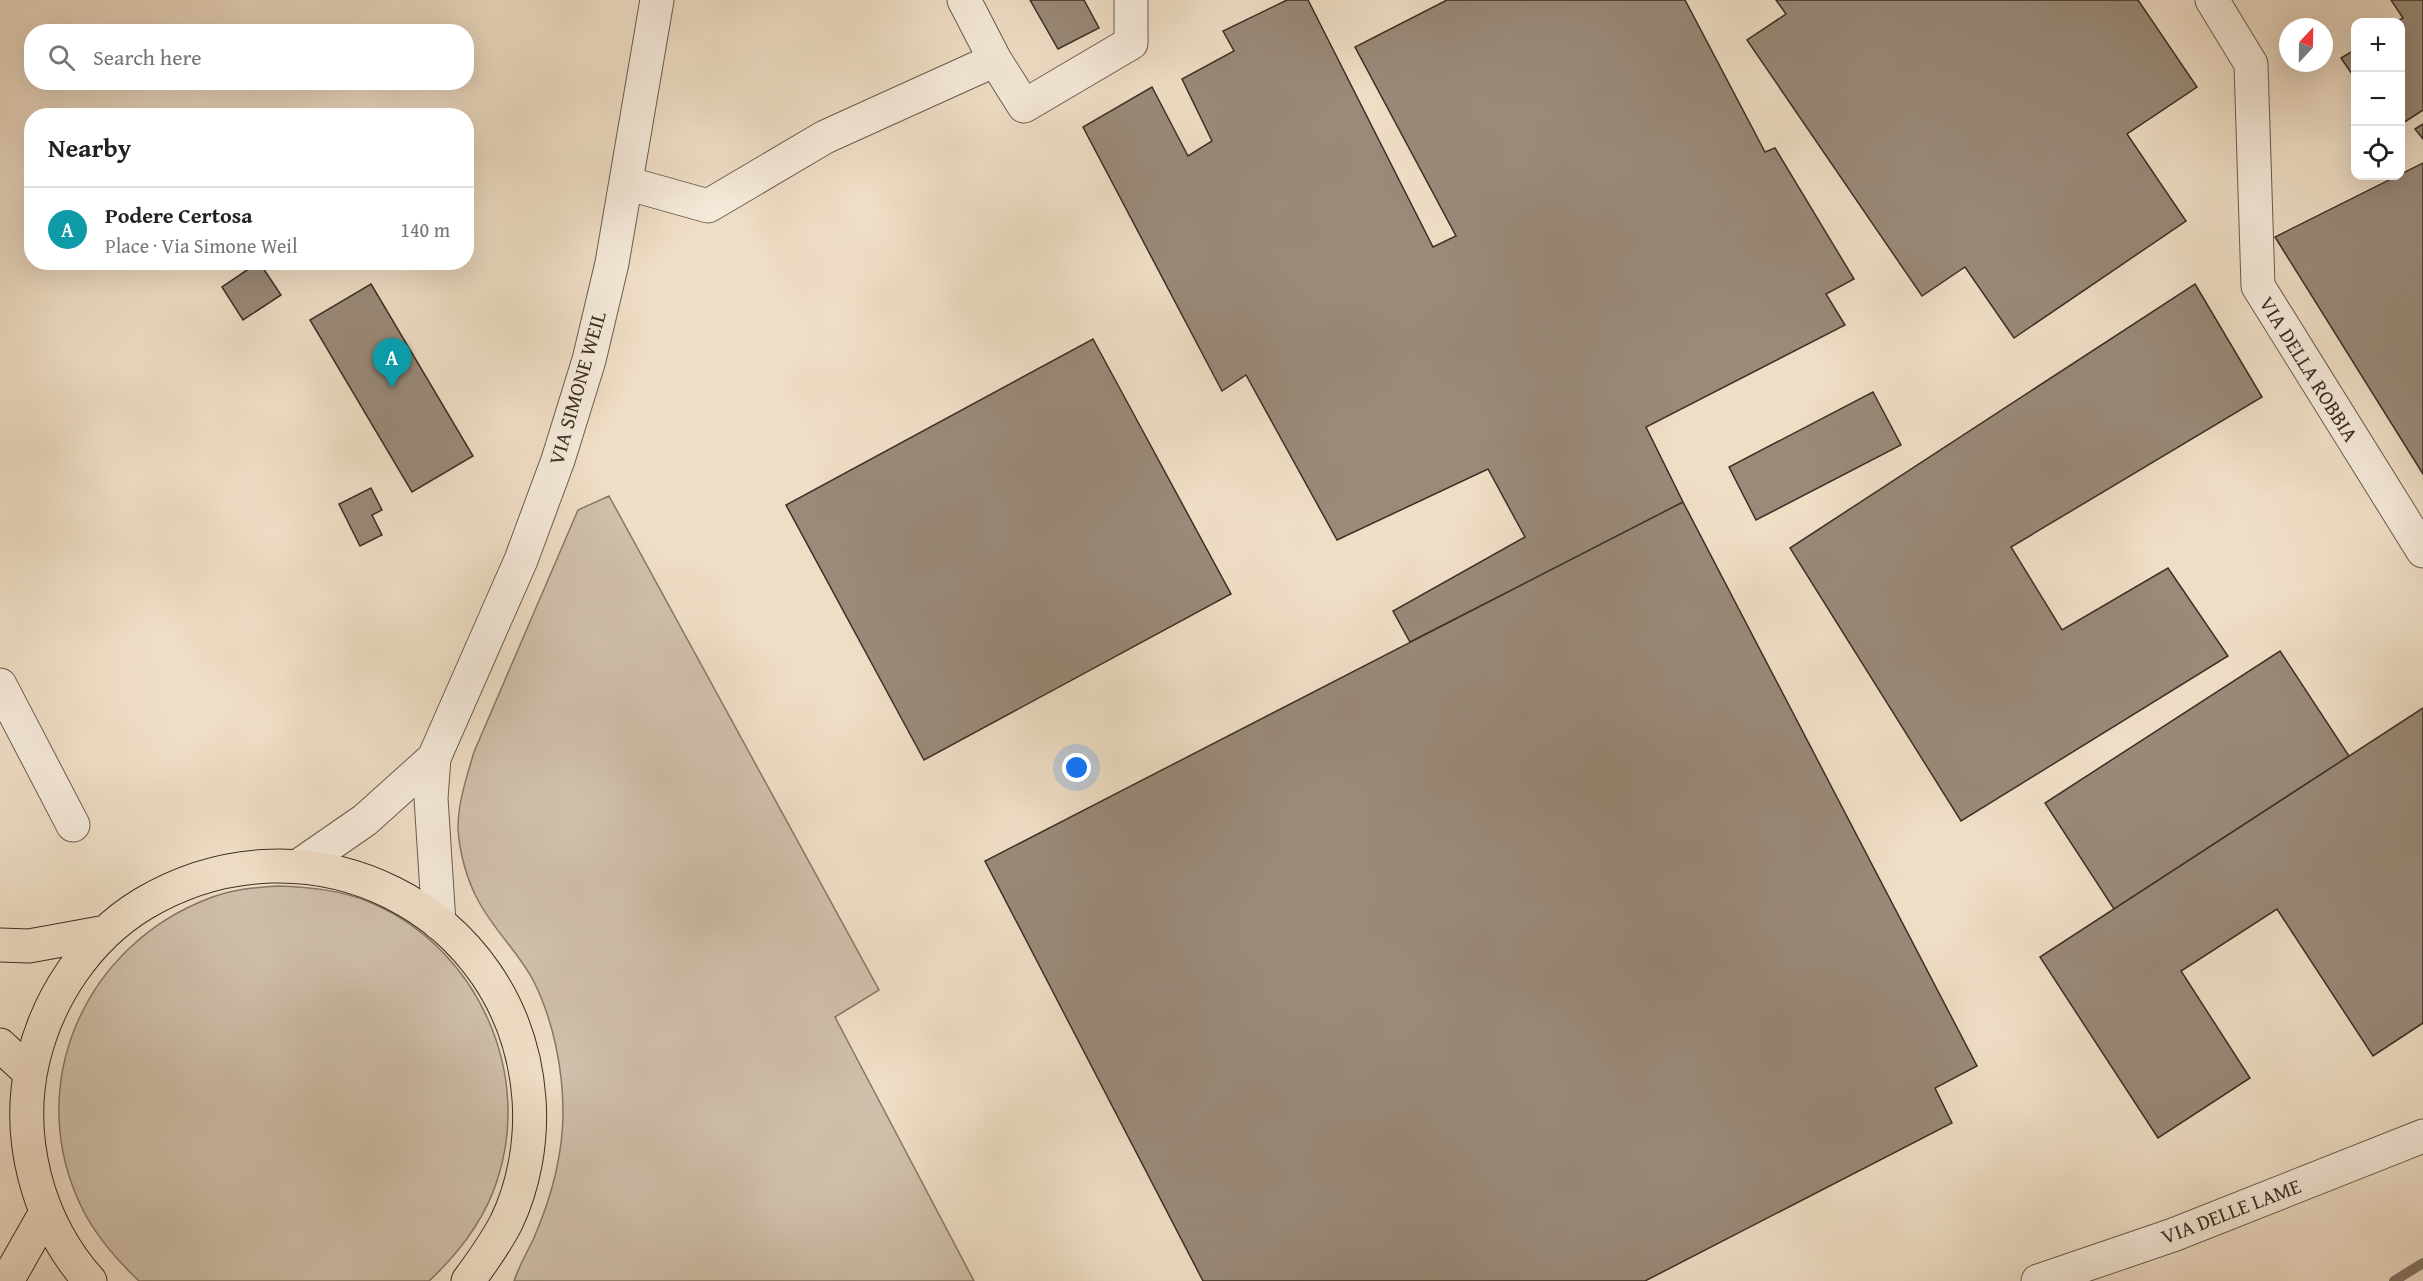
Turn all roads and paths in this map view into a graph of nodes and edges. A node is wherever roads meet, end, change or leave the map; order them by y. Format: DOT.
graph roads {
  1 [pos="657,0"];
  2 [pos="964,0"];
  3 [pos="1131,0"];
  4 [pos="2212,0"];
  5 [pos="995,60"];
  6 [pos="626,183"];
  7 [pos="2423,551"];
  8 [pos="0,685"];
  9 [pos="434,758"];
  10 [pos="74,825"];
  11 [pos="300,865"];
  12 [pos="439,923"];
  13 [pos="106,932"];
  14 [pos="0,945"];
  15 [pos="0,1045"];
  16 [pos="30,1073"];
  17 [pos="2423,1136"];
  18 [pos="46,1212"];
  19 [pos="7,1281"];
  20 [pos="90,1281"];
  21 [pos="468,1281"];
  22 [pos="2038,1281"];
  1 -- 6 [label="street, VIA SIMONE WEIL"];
  2 -- 5 [label="street"];
  3 -- 5 [label="street"];
  4 -- 7 [label="street, VIA DELLA ROBBIA"];
  5 -- 6 [label="street"];
  6 -- 9 [label="street, VIA SIMONE WEIL"];
  8 -- 10 [label="street"];
  9 -- 11 [label="street, VIA SIMONE WEIL"];
  9 -- 12 [label="street, VIA SIMONE WEIL"];
  11 -- 12 [label="main road"];
  11 -- 13 [label="main road"];
  12 -- 21 [label="main road"];
  13 -- 14 [label="main road"];
  13 -- 16 [label="main road"];
  15 -- 16 [label="main road"];
  16 -- 18 [label="main road"];
  17 -- 22 [label="street, VIA DELLE LAME"];
  18 -- 19 [label="main road"];
  18 -- 20 [label="main road"];
}
